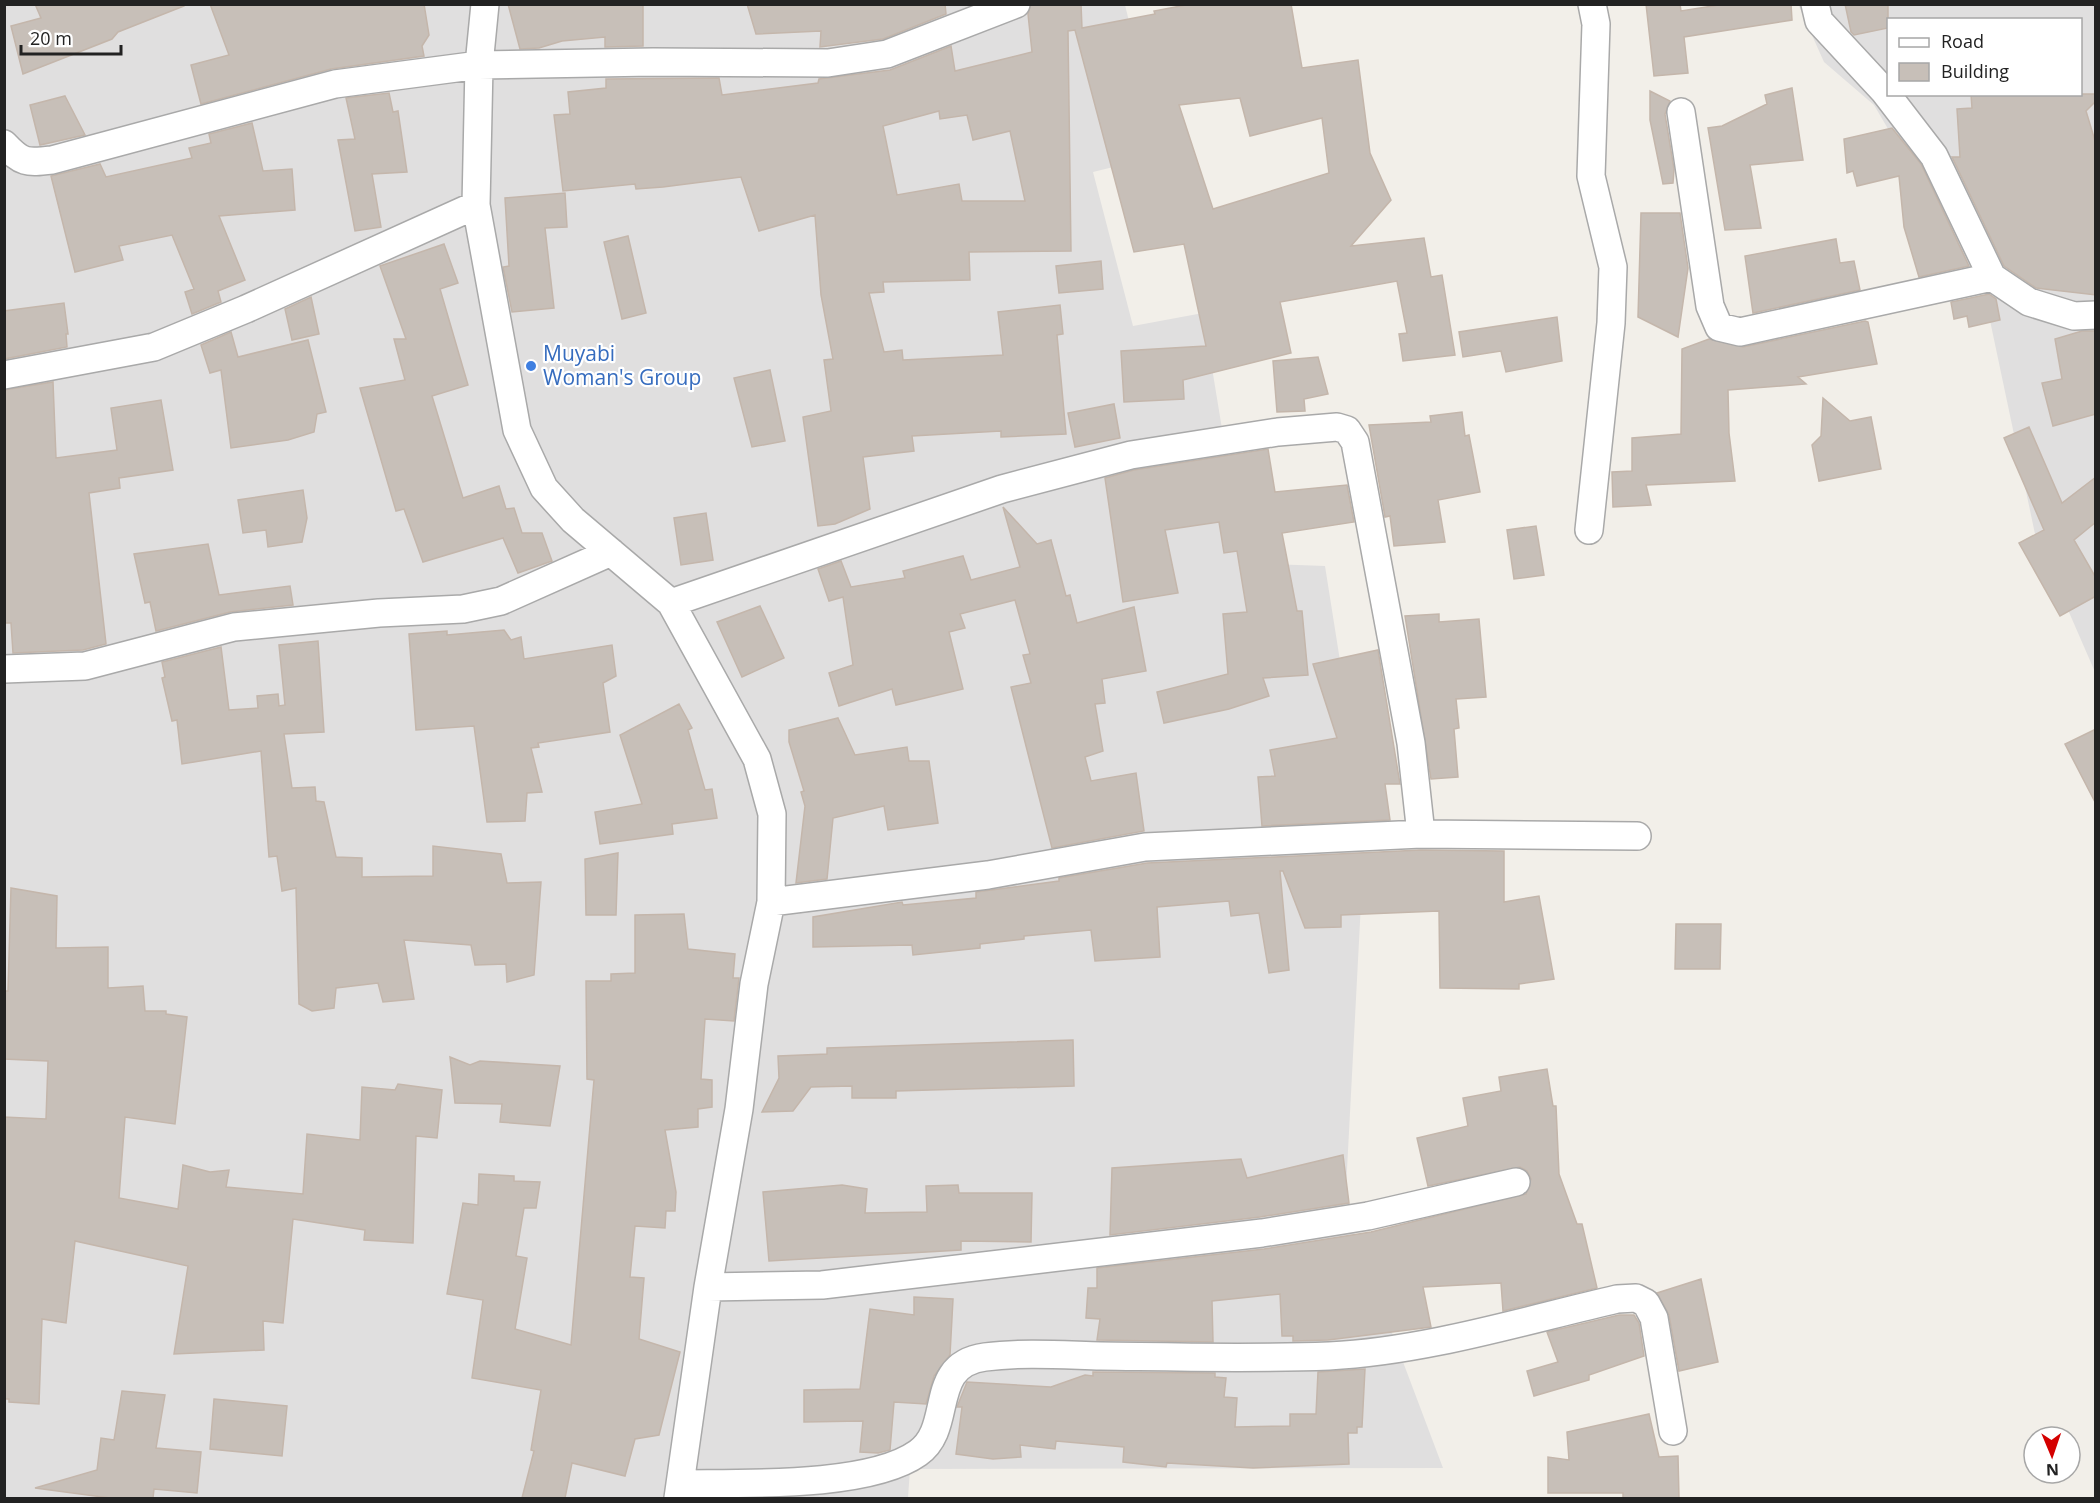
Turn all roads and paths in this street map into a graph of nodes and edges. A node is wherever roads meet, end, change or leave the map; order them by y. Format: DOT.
graph roads {
  1 [pos="485,4"];
  2 [pos="1016,4"];
  3 [pos="1592,4"];
  4 [pos="1815,4"];
  5 [pos="479,65"];
  6 [pos="1887,95"];
  7 [pos="1888,96"];
  8 [pos="1682,112"];
  9 [pos="4,144"];
  10 [pos="476,205"];
  11 [pos="1992,277"];
  12 [pos="2096,315"];
  13 [pos="4,375"];
  14 [pos="1589,530"];
  15 [pos="610,552"];
  16 [pos="671,603"];
  17 [pos="4,669"];
  18 [pos="1421,834"];
  19 [pos="1637,836"];
  20 [pos="771,902"];
  21 [pos="1516,1182"];
  22 [pos="708,1287"];
  23 [pos="1673,1431"];
  24 [pos="679,1491"];
  1 -- 5 [label="street"];
  2 -- 5 [label="street"];
  3 -- 14 [label="street"];
  4 -- 6 [label="street"];
  5 -- 9 [label="street"];
  5 -- 10 [label="street"];
  7 -- 11 [label="street"];
  8 -- 11 [label="street"];
  10 -- 13 [label="street"];
  10 -- 15 [label="street"];
  11 -- 12 [label="street"];
  15 -- 16 [label="street"];
  15 -- 17 [label="street"];
  16 -- 18 [label="street"];
  16 -- 20 [label="street"];
  18 -- 19 [label="street"];
  18 -- 20 [label="street"];
  20 -- 22 [label="street"];
  21 -- 22 [label="street"];
  22 -- 24 [label="street"];
  23 -- 24 [label="street"];
}
